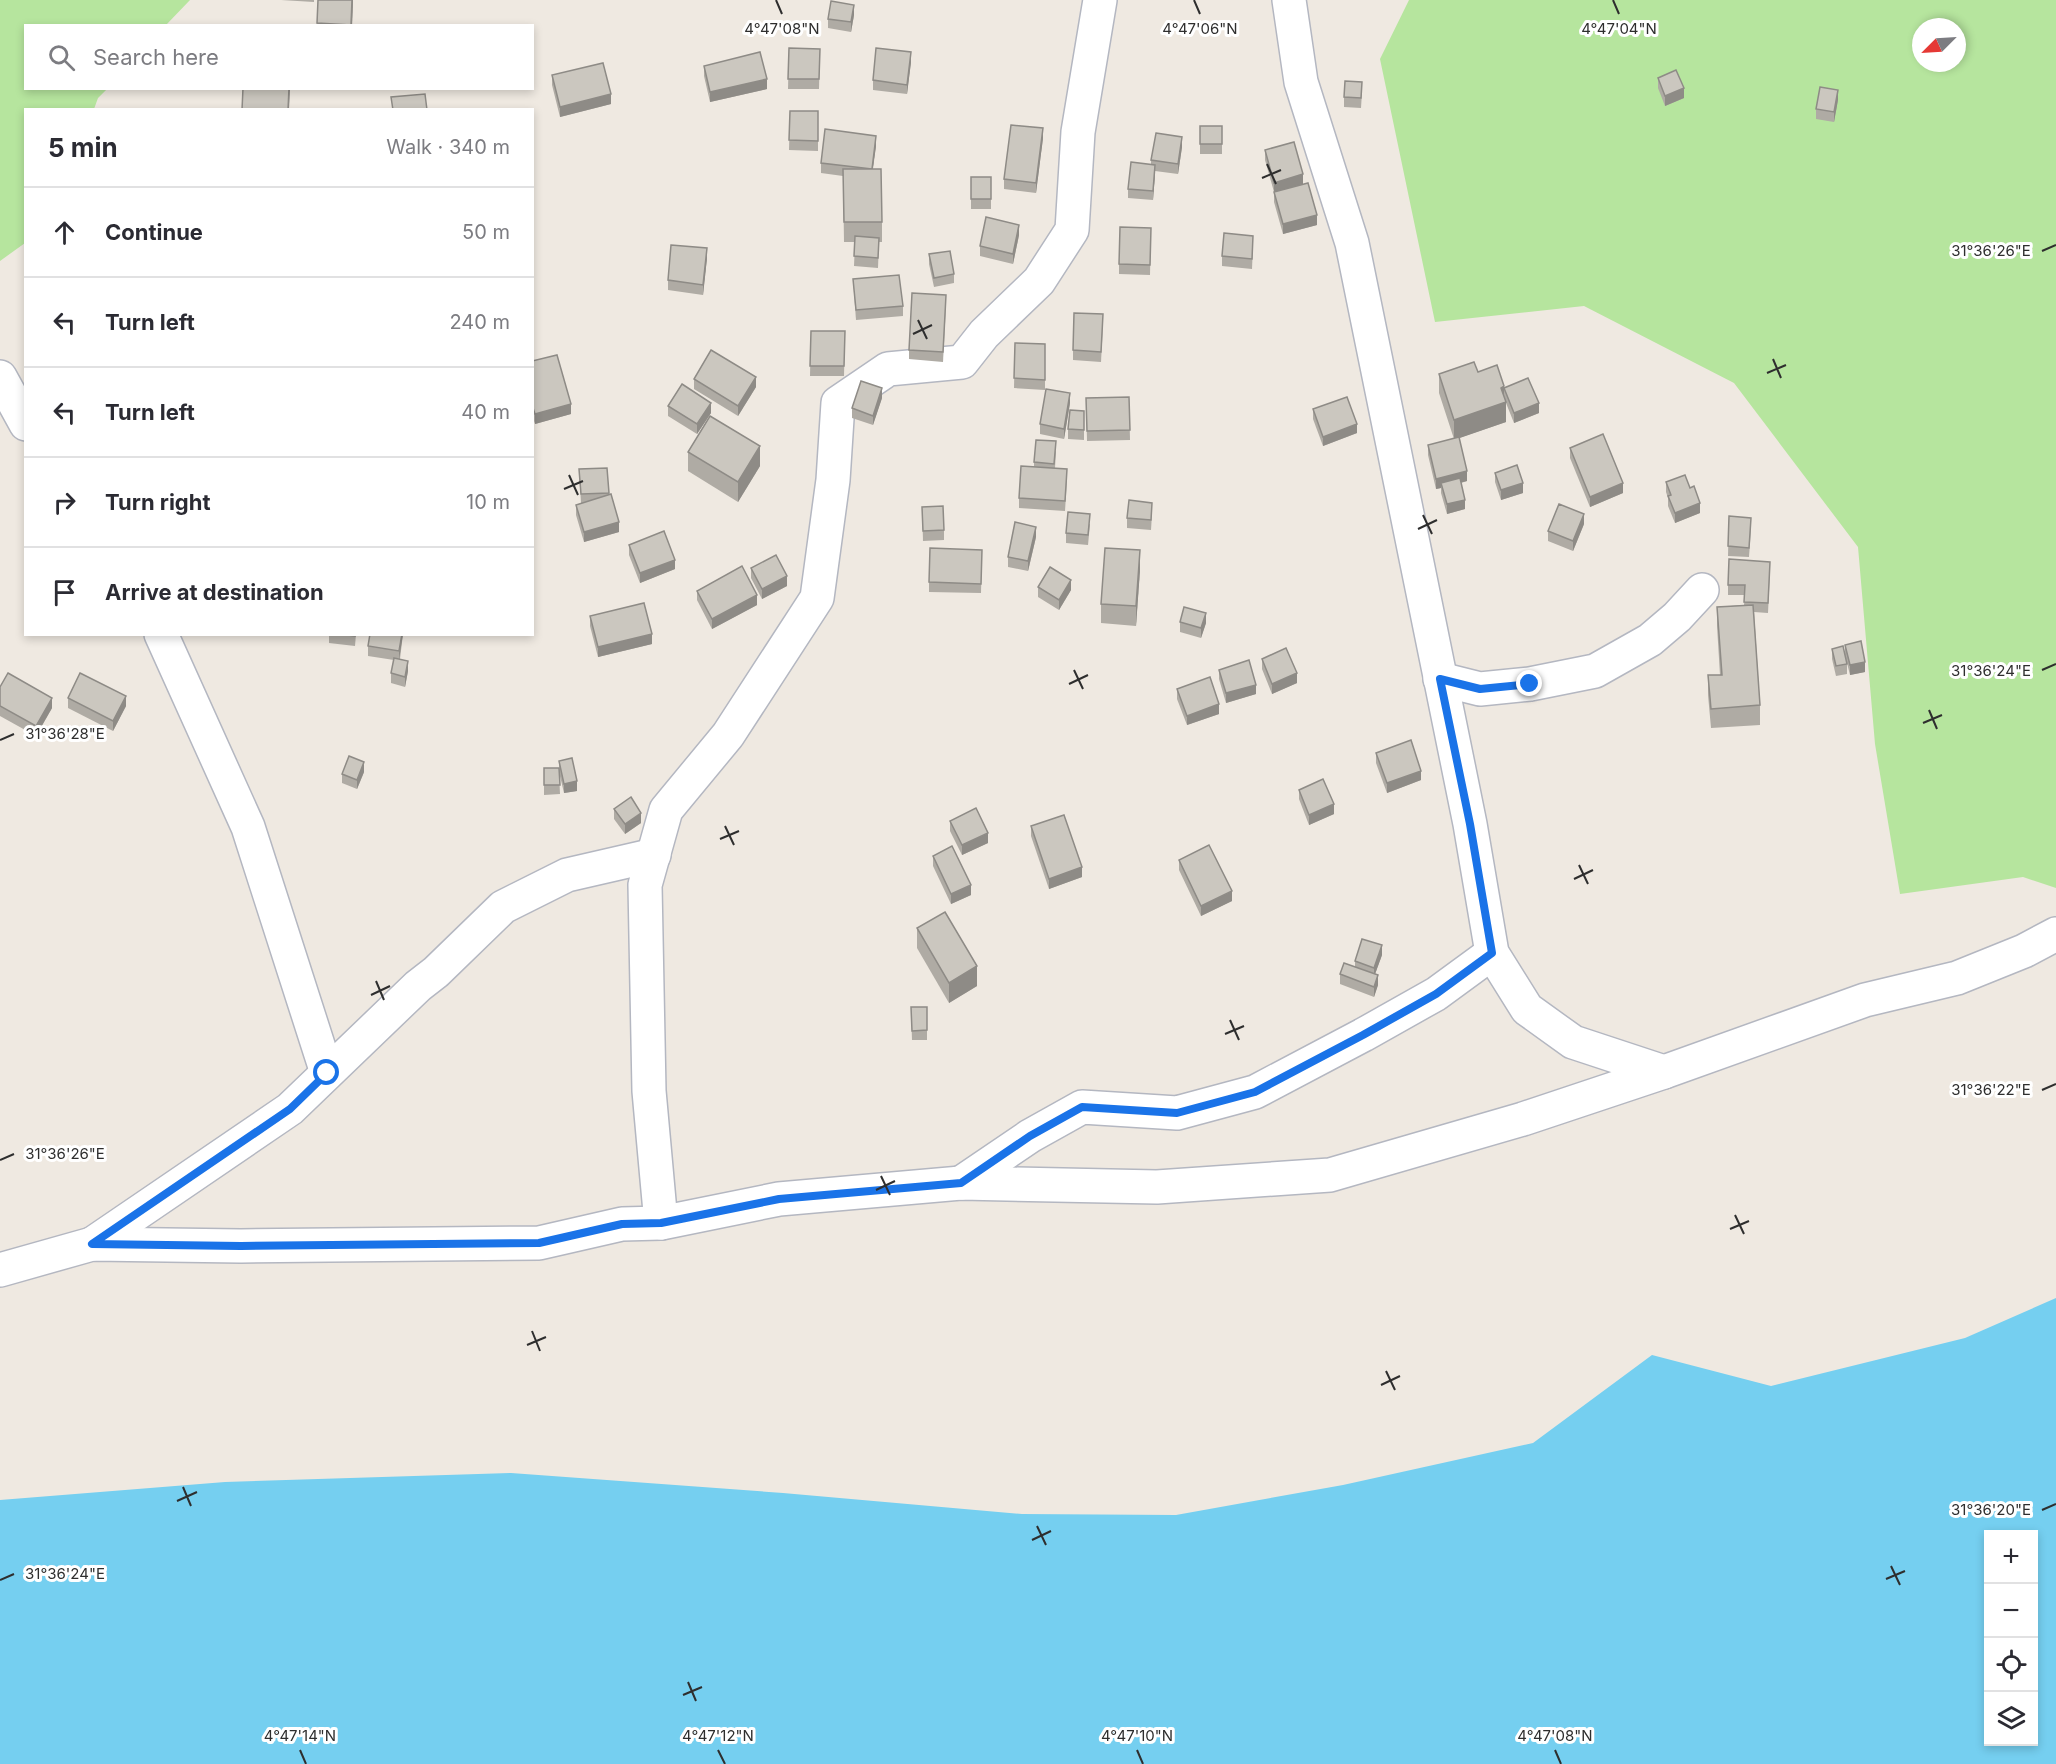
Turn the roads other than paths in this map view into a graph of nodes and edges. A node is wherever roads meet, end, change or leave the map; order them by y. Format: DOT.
graph roads {
  1 [pos="1100,0"];
  2 [pos="1289,0"];
  3 [pos="0,377"];
  4 [pos="24,420"];
  5 [pos="1702,590"];
  6 [pos="162,636"];
  7 [pos="1440,679"];
  8 [pos="654,855"];
  9 [pos="2056,934"];
  10 [pos="1492,953"];
  11 [pos="1664,1072"];
  12 [pos="327,1073"];
  13 [pos="961,1183"];
  14 [pos="661,1223"];
  15 [pos="92,1244"];
  16 [pos="0,1270"];
  1 -- 8 [label="street"];
  2 -- 7 [label="street"];
  3 -- 4 [label="street"];
  5 -- 7 [label="street"];
  6 -- 12 [label="street"];
  7 -- 10 [label="street"];
  8 -- 12 [label="street"];
  8 -- 14 [label="street"];
  9 -- 11 [label="street"];
  10 -- 11 [label="street"];
  10 -- 13 [label="street"];
  11 -- 13 [label="street"];
  12 -- 15 [label="street"];
  13 -- 14 [label="street"];
  14 -- 15 [label="street"];
  15 -- 16 [label="street"];
}
